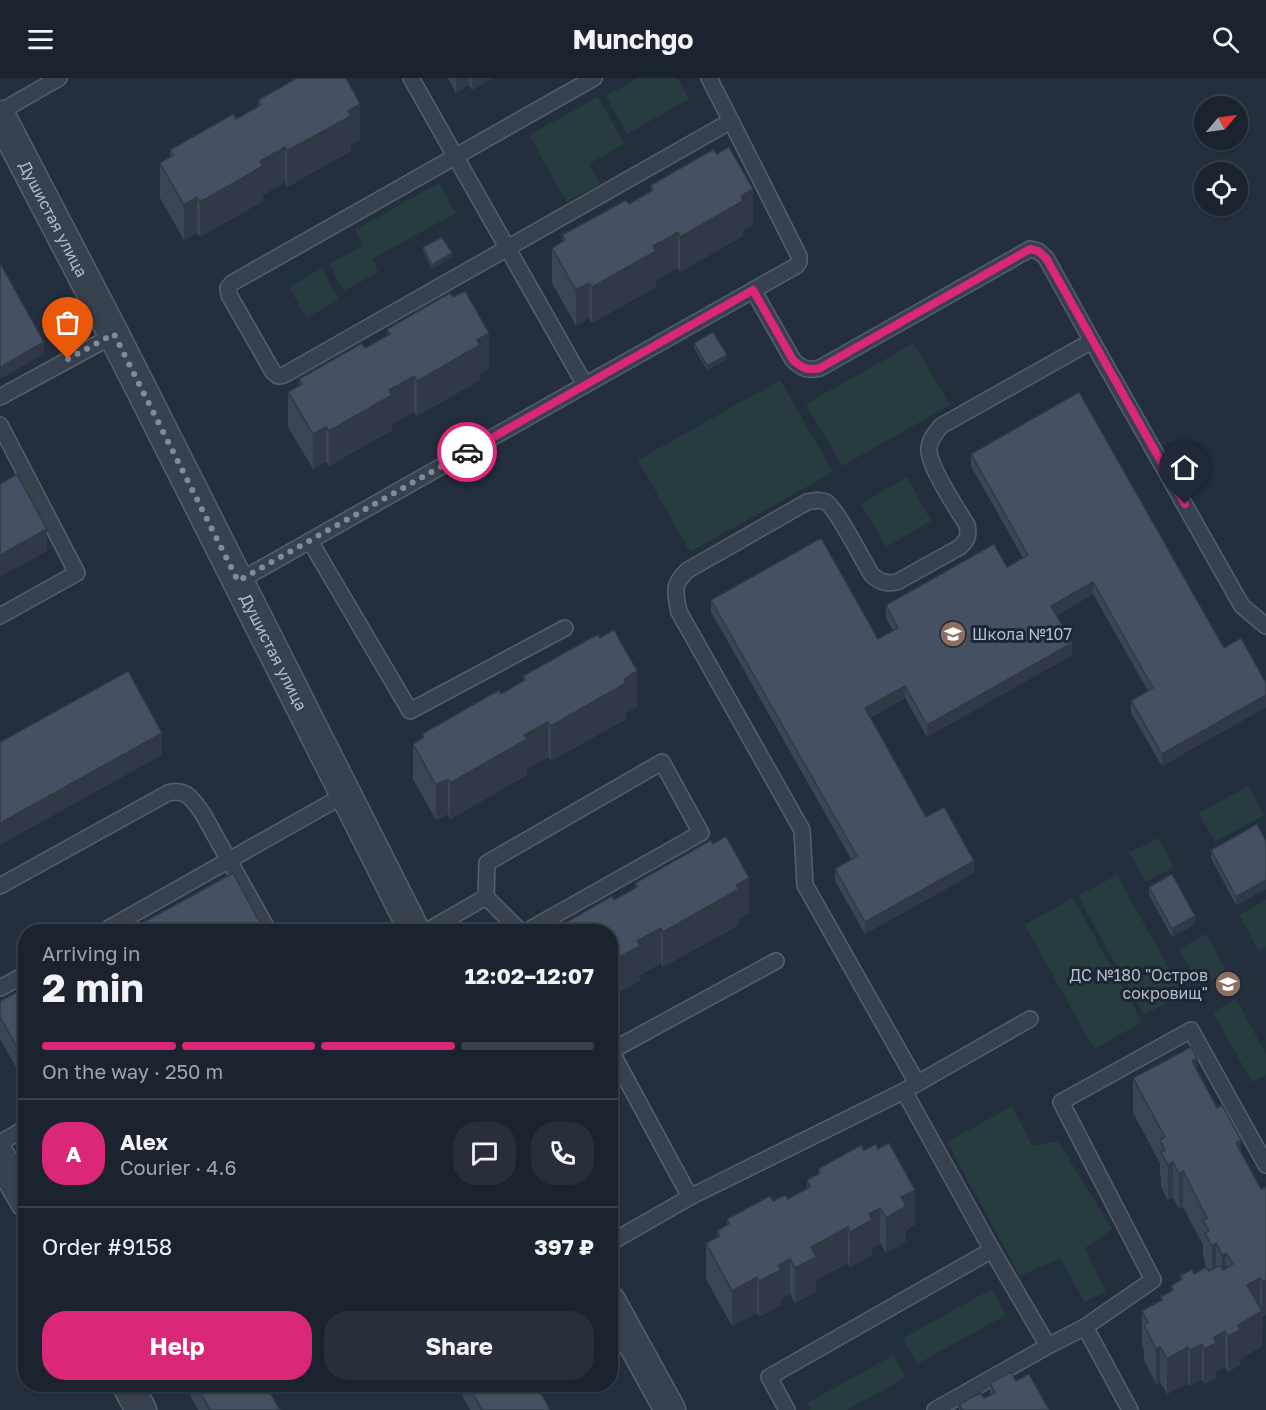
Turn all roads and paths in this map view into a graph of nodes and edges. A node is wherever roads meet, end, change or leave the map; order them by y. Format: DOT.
graph roads {
  1 [pos="59,78"];
  2 [pos="411,78"];
  3 [pos="594,78"];
  4 [pos="709,78"];
  5 [pos="0,114"];
  6 [pos="731,122"];
  7 [pos="456,156"];
  8 [pos="508,248"];
  9 [pos="753,290"];
  10 [pos="114,334"];
  11 [pos="1092,340"];
  12 [pos="585,385"];
  13 [pos="0,397"];
  14 [pos="0,425"];
  15 [pos="310,541"];
  16 [pos="238,581"];
  17 [pos="0,616"];
  18 [pos="1266,626"];
  19 [pos="565,628"];
  20 [pos="346,795"];
  21 [pos="230,861"];
  22 [pos="0,886"];
  23 [pos="486,897"];
  24 [pos="116,924"];
  25 [pos="265,924"];
  26 [pos="411,924"];
  27 [pos="438,924"];
  28 [pos="515,924"];
  29 [pos="537,924"];
  30 [pos="776,961"];
  31 [pos="18,978"];
  32 [pos="0,988"];
  33 [pos="1030,1019"];
  34 [pos="618,1047"];
  35 [pos="618,1064"];
  36 [pos="917,1083"];
  37 [pos="904,1091"];
  38 [pos="18,1133"];
  39 [pos="0,1143"];
  40 [pos="0,1157"];
  41 [pos="1266,1165"];
  42 [pos="18,1188"];
  43 [pos="690,1197"];
  44 [pos="618,1238"];
  45 [pos="992,1250"];
  46 [pos="618,1316"];
  47 [pos="1085,1327"];
  48 [pos="1048,1346"];
  49 [pos="131,1392"];
  50 [pos="141,1410"];
  51 [pos="670,1410"];
  52 [pos="787,1410"];
  53 [pos="935,1410"];
  54 [pos="1130,1410"];
  1 -- 5 [label="lane"];
  2 -- 7 [label="lane"];
  3 -- 7 [label="lane"];
  4 -- 6 [label="lane"];
  5 -- 10 [label="street, Душистая улица"];
  6 -- 8 [label="lane"];
  6 -- 9 [label="lane"];
  7 -- 8 [label="lane"];
  7 -- 8 [label="lane"];
  8 -- 12 [label="lane"];
  9 -- 11 [label="lane"];
  9 -- 12 [label="lane"];
  10 -- 13 [label="lane"];
  10 -- 16 [label="street, Душистая улица"];
  11 -- 18 [label="lane"];
  11 -- 36 [label="lane"];
  12 -- 15 [label="lane"];
  14 -- 17 [label="lane"];
  15 -- 16 [label="lane"];
  15 -- 19 [label="lane"];
  16 -- 20 [label="street, Душистая улица"];
  20 -- 21 [label="lane"];
  20 -- 26 [label="street, Душистая улица"];
  21 -- 22 [label="lane"];
  21 -- 24 [label="lane"];
  21 -- 25 [label="lane"];
  23 -- 27 [label="lane"];
  23 -- 28 [label="lane"];
  23 -- 29 [label="lane"];
  30 -- 34 [label="lane"];
  31 -- 32 [label="lane"];
  33 -- 36 [label="lane"];
  35 -- 43 [label="lane"];
  36 -- 37 [label="lane"];
  37 -- 43 [label="lane"];
  37 -- 45 [label="lane"];
  38 -- 39 [label="lane"];
  40 -- 42 [label="street"];
  41 -- 47 [label="lane"];
  43 -- 44 [label="lane"];
  45 -- 48 [label="lane"];
  45 -- 52 [label="lane"];
  46 -- 51 [label="street"];
  47 -- 48 [label="lane"];
  47 -- 54 [label="lane"];
  48 -- 53 [label="lane"];
  49 -- 50 [label="street"];
}
